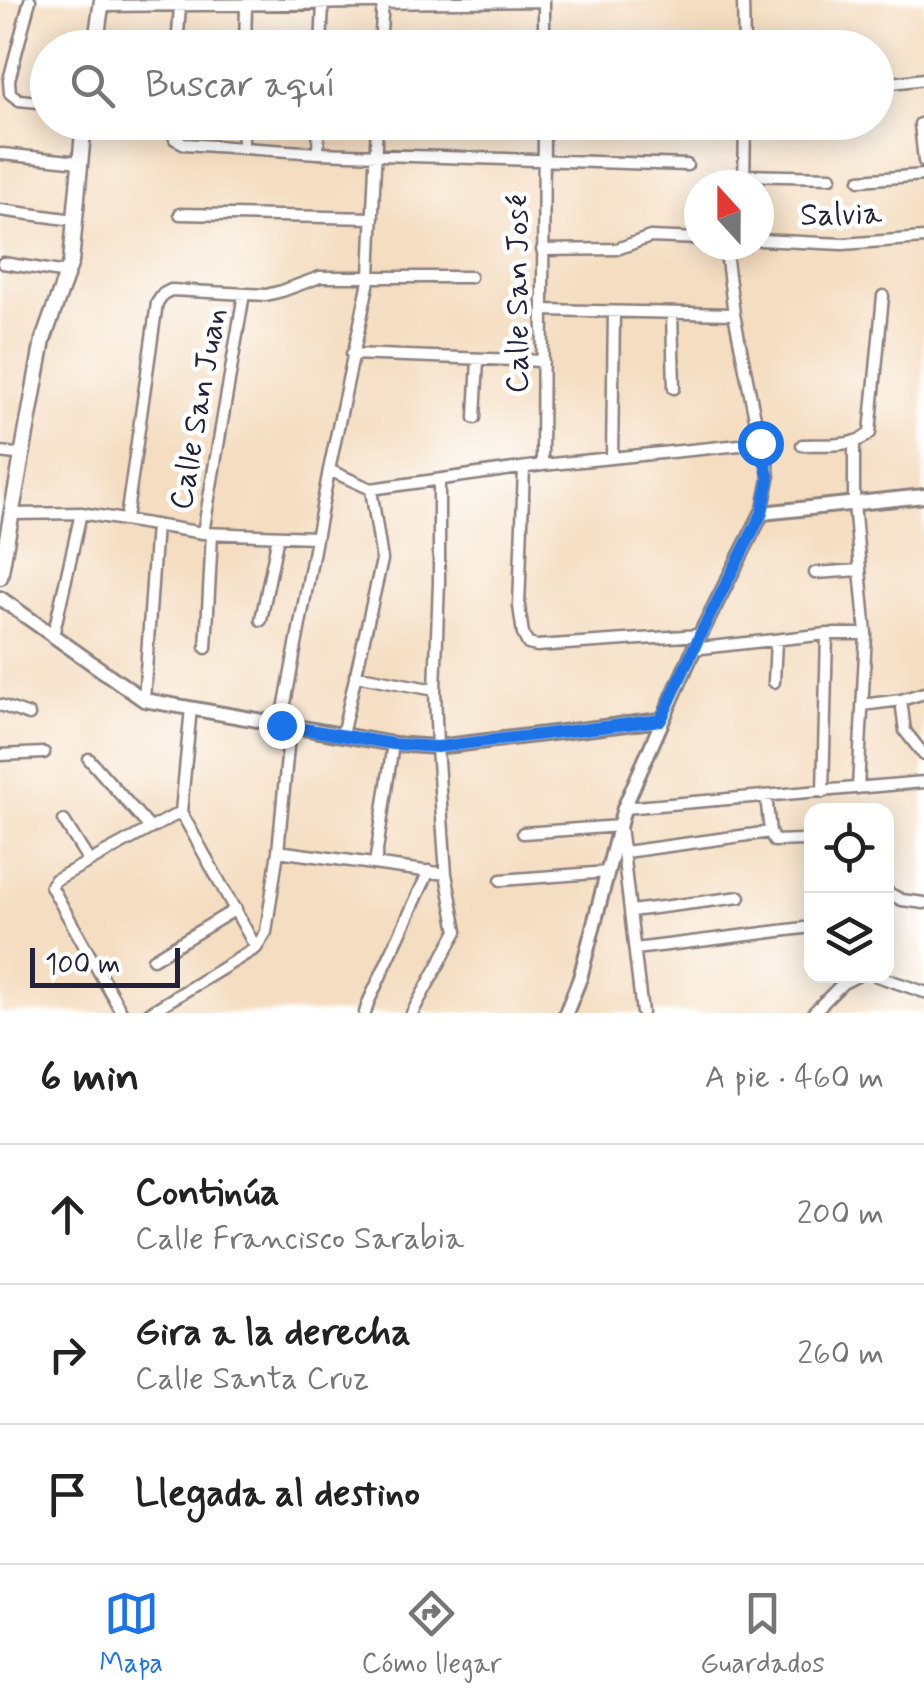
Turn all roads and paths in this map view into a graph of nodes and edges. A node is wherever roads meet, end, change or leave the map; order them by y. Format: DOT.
graph roads {
  1 [pos="30,0"];
  2 [pos="488,0"];
  3 [pos="544,0"];
  4 [pos="743,0"];
  5 [pos="382,1"];
  6 [pos="435,1"];
  7 [pos="102,3"];
  8 [pos="224,3"];
  9 [pos="322,3"];
  10 [pos="246,4"];
  11 [pos="180,6"];
  12 [pos="98,30"];
  13 [pos="178,30"];
  14 [pos="245,30"];
  15 [pos="321,30"];
  16 [pos="381,30"];
  17 [pos="544,30"];
  18 [pos="744,30"];
  19 [pos="924,80"];
  20 [pos="894,82"];
  21 [pos="30,101"];
  22 [pos="920,124"];
  23 [pos="82,140"];
  24 [pos="177,140"];
  25 [pos="242,140"];
  26 [pos="318,140"];
  27 [pos="376,140"];
  28 [pos="544,140"];
  29 [pos="745,140"];
  30 [pos="242,148"];
  31 [pos="318,153"];
  32 [pos="2,154"];
  33 [pos="376,155"];
  34 [pos="544,161"];
  35 [pos="80,162"];
  36 [pos="924,162"];
  37 [pos="687,165"];
  38 [pos="744,170"];
  39 [pos="924,175"];
  40 [pos="831,176"];
  41 [pos="774,179"];
  42 [pos="860,180"];
  43 [pos="0,210"];
  44 [pos="180,214"];
  45 [pos="373,218"];
  46 [pos="74,220"];
  47 [pos="924,238"];
  48 [pos="684,239"];
  49 [pos="774,241"];
  50 [pos="542,250"];
  51 [pos="726,260"];
  52 [pos="3,264"];
  53 [pos="68,273"];
  54 [pos="370,276"];
  55 [pos="470,277"];
  56 [pos="244,294"];
  57 [pos="883,296"];
  58 [pos="543,310"];
  59 [pos="614,312"];
  60 [pos="672,313"];
  61 [pos="734,314"];
  62 [pos="352,354"];
  63 [pos="478,359"];
  64 [pos="543,361"];
  65 [pos="674,388"];
  66 [pos="475,418"];
  67 [pos="854,442"];
  68 [pos="760,443"];
  69 [pos="802,445"];
  70 [pos="0,452"];
  71 [pos="23,455"];
  72 [pos="612,458"];
  73 [pos="542,465"];
  74 [pos="524,468"];
  75 [pos="328,470"];
  76 [pos="439,480"];
  77 [pos="371,489"];
  78 [pos="924,496"];
  79 [pos="854,504"];
  80 [pos="81,513"];
  81 [pos="762,513"];
  82 [pos="13,514"];
  83 [pos="126,519"];
  84 [pos="156,525"];
  85 [pos="208,533"];
  86 [pos="278,536"];
  87 [pos="316,536"];
  88 [pos="860,570"];
  89 [pos="815,573"];
  90 [pos="0,576"];
  91 [pos="0,598"];
  92 [pos="261,620"];
  93 [pos="826,634"];
  94 [pos="866,634"];
  95 [pos="700,635"];
  96 [pos="53,636"];
  97 [pos="776,640"];
  98 [pos="206,648"];
  99 [pos="693,649"];
  100 [pos="354,676"];
  101 [pos="774,682"];
  102 [pos="435,690"];
  103 [pos="924,694"];
  104 [pos="144,700"];
  105 [pos="900,700"];
  106 [pos="0,705"];
  107 [pos="862,705"];
  108 [pos="192,708"];
  109 [pos="30,714"];
  110 [pos="661,720"];
  111 [pos="286,726"];
  112 [pos="342,736"];
  113 [pos="393,744"];
  114 [pos="437,747"];
  115 [pos="44,753"];
  116 [pos="0,755"];
  117 [pos="924,755"];
  118 [pos="89,759"];
  119 [pos="924,782"];
  120 [pos="858,788"];
  121 [pos="822,792"];
  122 [pos="766,796"];
  123 [pos="624,808"];
  124 [pos="182,812"];
  125 [pos="64,821"];
  126 [pos="620,826"];
  127 [pos="150,828"];
  128 [pos="770,832"];
  129 [pos="523,833"];
  130 [pos="804,840"];
  131 [pos="278,851"];
  132 [pos="624,852"];
  133 [pos="89,861"];
  134 [pos="375,864"];
  135 [pos="429,871"];
  136 [pos="608,872"];
  137 [pos="446,874"];
  138 [pos="501,880"];
  139 [pos="888,893"];
  140 [pos="740,897"];
  141 [pos="924,903"];
  142 [pos="236,909"];
  143 [pos="630,911"];
  144 [pos="804,929"];
  145 [pos="256,948"];
  146 [pos="634,949"];
  147 [pos="153,959"];
  148 [pos="894,982"];
  149 [pos="844,983"];
  150 [pos="924,992"];
  151 [pos="122,1013"];
  152 [pos="148,1013"];
  153 [pos="365,1013"];
  154 [pos="412,1013"];
  155 [pos="566,1013"];
  156 [pos="642,1013"];
  157 [pos="813,1013"];
  1 -- 21 [label="street"];
  2 -- 3 [label="street"];
  2 -- 6 [label="street"];
  3 -- 17 [label="street"];
  4 -- 18 [label="street"];
  5 -- 6 [label="street"];
  5 -- 9 [label="street"];
  5 -- 16 [label="street"];
  7 -- 11 [label="street"];
  7 -- 12 [label="main road"];
  8 -- 10 [label="street"];
  8 -- 11 [label="street"];
  9 -- 10 [label="street"];
  9 -- 15 [label="street"];
  10 -- 14 [label="street"];
  11 -- 13 [label="street"];
  19 -- 20 [label="street"];
  22 -- 36 [label="street"];
  23 -- 35 [label="main road"];
  24 -- 30 [label="street"];
  25 -- 30 [label="street"];
  26 -- 31 [label="street"];
  27 -- 33 [label="street"];
  28 -- 34 [label="street, Calle San José"];
  29 -- 38 [label="street"];
  30 -- 31 [label="street"];
  31 -- 33 [label="street"];
  32 -- 35 [label="street"];
  33 -- 34 [label="street"];
  33 -- 45 [label="street"];
  34 -- 37 [label="street"];
  34 -- 50 [label="street, Calle San José"];
  35 -- 46 [label="main road"];
  39 -- 42 [label="street"];
  40 -- 41 [label="street"];
  43 -- 46 [label="street"];
  44 -- 45 [label="street"];
  45 -- 54 [label="street"];
  46 -- 53 [label="main road"];
  47 -- 49 [label="street, Salvia"];
  48 -- 50 [label="street"];
  50 -- 58 [label="street, Calle San José"];
  51 -- 61 [label="street"];
  52 -- 53 [label="street"];
  53 -- 71 [label="main road"];
  54 -- 55 [label="street"];
  54 -- 56 [label="street"];
  54 -- 62 [label="street"];
  56 -- 83 [label="street"];
  56 -- 85 [label="street, Calle San Juan"];
  57 -- 67 [label="street"];
  58 -- 59 [label="street"];
  58 -- 64 [label="street, Calle San José"];
  59 -- 60 [label="street"];
  59 -- 72 [label="street"];
  60 -- 61 [label="street"];
  60 -- 65 [label="street"];
  61 -- 68 [label="street"];
  62 -- 63 [label="street"];
  62 -- 75 [label="street"];
  63 -- 64 [label="street"];
  63 -- 66 [label="street"];
  64 -- 73 [label="street, Calle San José"];
  67 -- 69 [label="street"];
  67 -- 79 [label="street"];
  68 -- 72 [label="street"];
  68 -- 81 [label="street"];
  70 -- 71 [label="street"];
  71 -- 82 [label="main road"];
  72 -- 73 [label="street"];
  73 -- 74 [label="street"];
  74 -- 76 [label="street"];
  74 -- 95 [label="street"];
  75 -- 77 [label="street"];
  75 -- 87 [label="street"];
  76 -- 77 [label="street"];
  76 -- 102 [label="street"];
  77 -- 100 [label="street"];
  78 -- 79 [label="street"];
  79 -- 81 [label="street"];
  79 -- 88 [label="street"];
  80 -- 82 [label="street"];
  80 -- 83 [label="street"];
  80 -- 96 [label="street"];
  81 -- 95 [label="street"];
  82 -- 90 [label="main road"];
  83 -- 84 [label="street"];
  84 -- 85 [label="street"];
  84 -- 104 [label="street"];
  85 -- 86 [label="street"];
  85 -- 98 [label="street, Calle San Juan"];
  86 -- 87 [label="street"];
  86 -- 92 [label="street"];
  87 -- 111 [label="street"];
  88 -- 89 [label="street"];
  88 -- 94 [label="street"];
  91 -- 96 [label="street"];
  93 -- 94 [label="street"];
  93 -- 97 [label="street"];
  93 -- 121 [label="street"];
  94 -- 107 [label="street"];
  95 -- 99 [label="street"];
  96 -- 104 [label="street"];
  97 -- 99 [label="street"];
  97 -- 101 [label="street"];
  99 -- 110 [label="street"];
  100 -- 102 [label="street"];
  100 -- 112 [label="street"];
  102 -- 114 [label="street"];
  103 -- 105 [label="street"];
  104 -- 108 [label="street"];
  105 -- 107 [label="street"];
  105 -- 117 [label="street"];
  106 -- 109 [label="street"];
  107 -- 120 [label="street"];
  108 -- 111 [label="street"];
  108 -- 124 [label="street"];
  110 -- 114 [label="street"];
  110 -- 123 [label="street"];
  111 -- 112 [label="street"];
  111 -- 131 [label="street"];
  112 -- 113 [label="street"];
  113 -- 114 [label="street"];
  113 -- 134 [label="street"];
  114 -- 137 [label="street"];
  115 -- 116 [label="street"];
  118 -- 127 [label="street"];
  119 -- 120 [label="street"];
  120 -- 121 [label="street"];
  121 -- 122 [label="street"];
  122 -- 123 [label="street"];
  122 -- 128 [label="street"];
  123 -- 126 [label="street"];
  124 -- 127 [label="street"];
  124 -- 142 [label="street"];
  125 -- 133 [label="street"];
  126 -- 129 [label="street"];
  126 -- 132 [label="street"];
  126 -- 136 [label="street"];
  127 -- 133 [label="street"];
  128 -- 130 [label="street"];
  128 -- 132 [label="street"];
  131 -- 134 [label="street"];
  131 -- 145 [label="street"];
  132 -- 143 [label="street"];
  133 -- 151 [label="street"];
  134 -- 135 [label="street"];
  135 -- 137 [label="street"];
  135 -- 153 [label="street"];
  136 -- 138 [label="street"];
  136 -- 155 [label="street"];
  137 -- 154 [label="street"];
  139 -- 141 [label="street"];
  140 -- 143 [label="street"];
  142 -- 145 [label="street"];
  142 -- 147 [label="street"];
  143 -- 146 [label="street"];
  144 -- 146 [label="street"];
  145 -- 152 [label="street"];
  146 -- 156 [label="street"];
  148 -- 150 [label="street"];
  149 -- 157 [label="street"];
}
